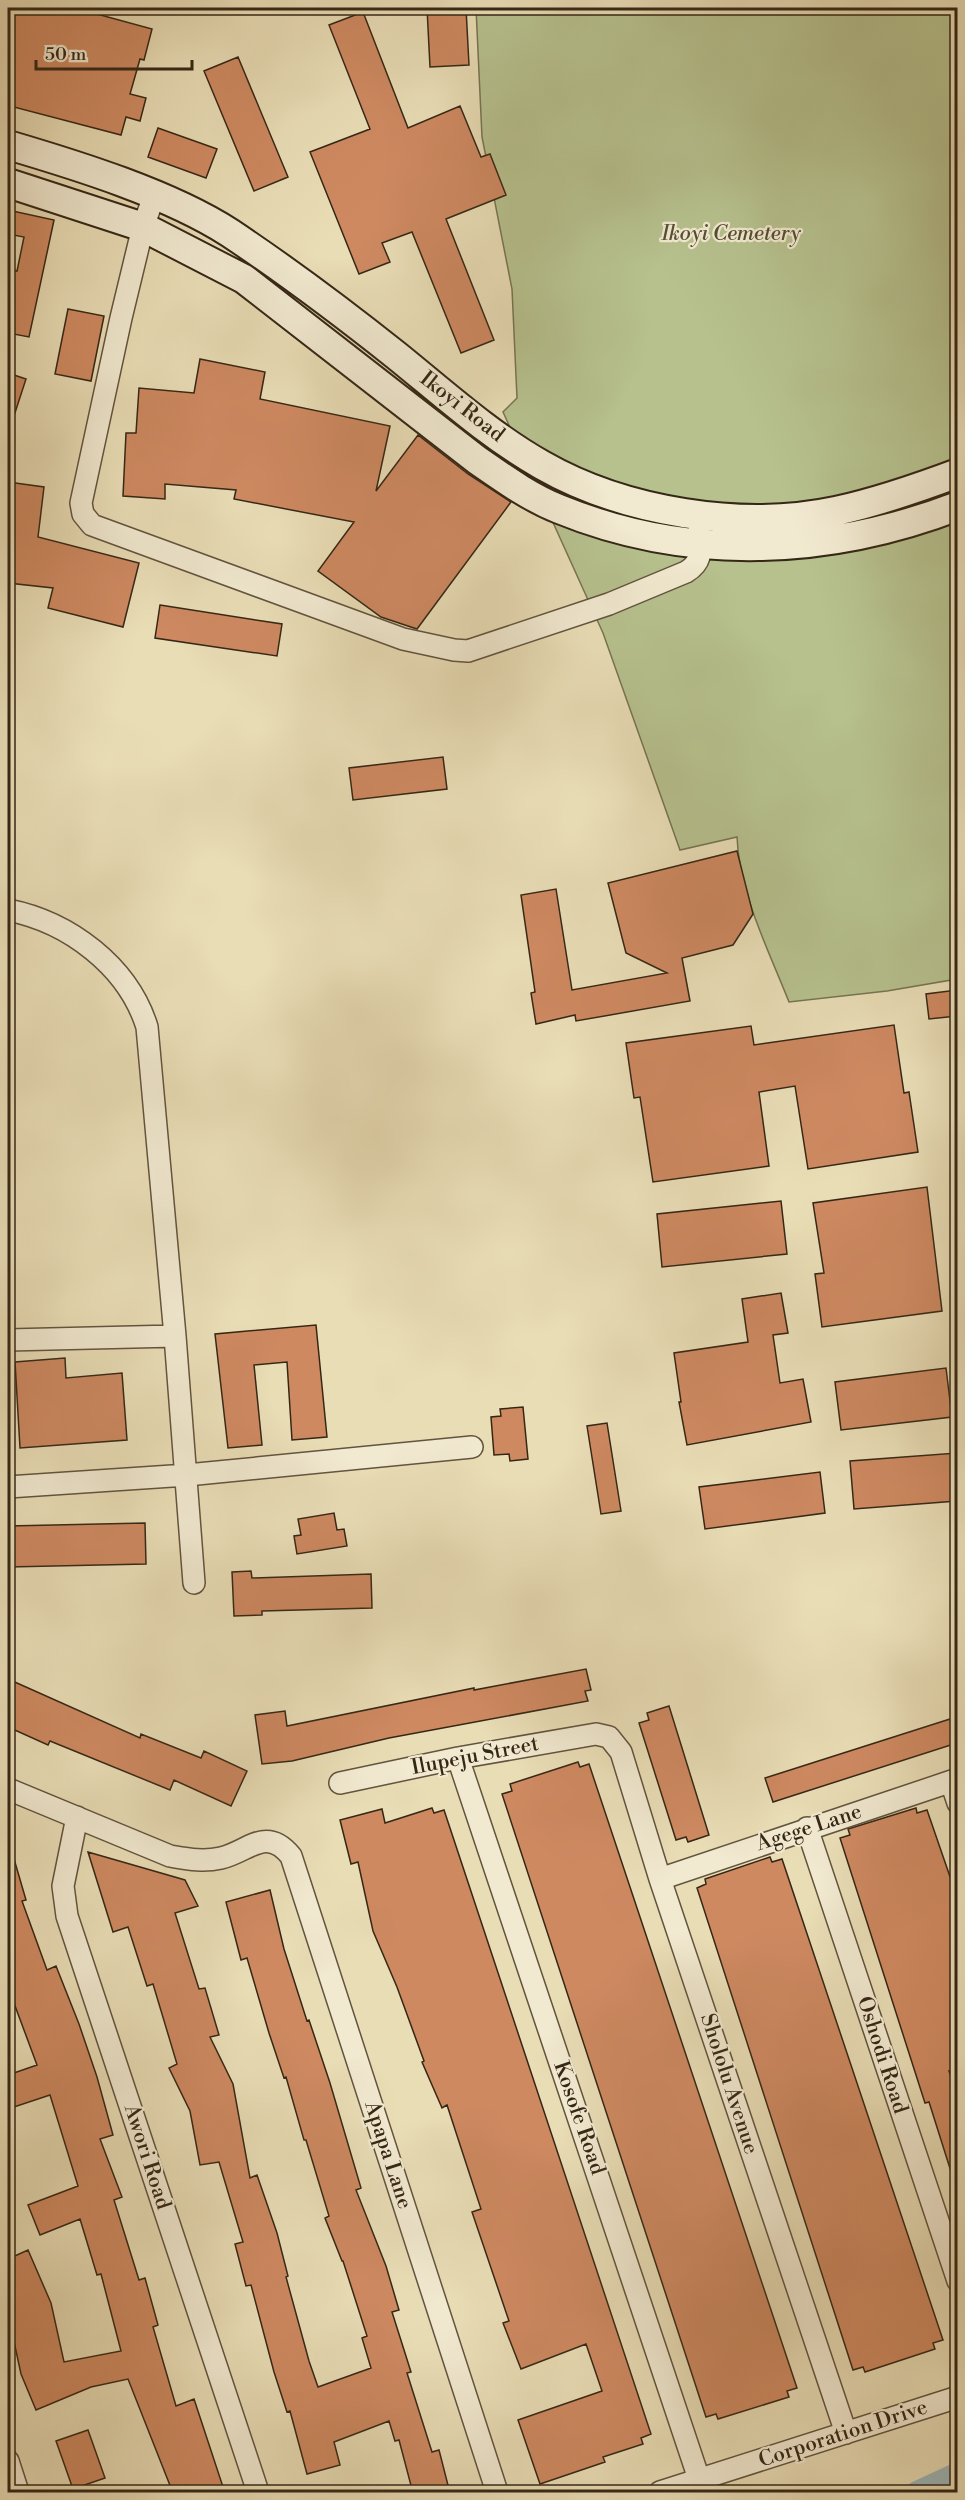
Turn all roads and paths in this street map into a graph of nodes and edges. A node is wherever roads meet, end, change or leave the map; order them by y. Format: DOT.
graph roads {
  1 [pos="8,145"];
  2 [pos="8,183"];
  3 [pos="154,196"];
  4 [pos="143,226"];
  5 [pos="957,473"];
  6 [pos="957,506"];
  7 [pos="698,515"];
  8 [pos="699,544"];
  9 [pos="8,910"];
  10 [pos="175,1336"];
  11 [pos="8,1340"];
  12 [pos="472,1447"];
  13 [pos="187,1475"];
  14 [pos="8,1487"];
  15 [pos="194,1583"];
  16 [pos="609,1737"];
  17 [pos="458,1758"];
  18 [pos="954,1780"];
  19 [pos="340,1783"];
  20 [pos="8,1789"];
  21 [pos="957,1803"];
  22 [pos="77,1818"];
  23 [pos="807,1828"];
  24 [pos="660,1879"];
  25 [pos="957,2281"];
  26 [pos="957,2397"];
  27 [pos="846,2433"];
  28 [pos="8,2461"];
  29 [pos="699,2479"];
  30 [pos="18,2493"];
  31 [pos="258,2493"];
  32 [pos="497,2493"];
  33 [pos="660,2493"];
  1 -- 3 [label="main road, Ikoyi Road"];
  2 -- 4 [label="main road, Ikoyi Road"];
  3 -- 4 [label="street"];
  3 -- 7 [label="main road, Ikoyi Road"];
  4 -- 8 [label="main road, Ikoyi Road"];
  4 -- 8 [label="street"];
  5 -- 7 [label="main road, Ikoyi Road"];
  6 -- 8 [label="main road, Ikoyi Road"];
  7 -- 8 [label="street"];
  9 -- 10 [label="street"];
  10 -- 11 [label="street"];
  10 -- 13 [label="street"];
  12 -- 13 [label="street"];
  13 -- 14 [label="street"];
  13 -- 15 [label="street"];
  16 -- 17 [label="street, Ilupeju Street"];
  16 -- 24 [label="street, Shololu Avenue"];
  17 -- 19 [label="street, Ilupeju Street"];
  17 -- 29 [label="street, Kosofe Road"];
  18 -- 21 [label="street"];
  18 -- 23 [label="street, Agege Lane"];
  20 -- 22 [label="street"];
  22 -- 31 [label="street, Awori Road"];
  22 -- 32 [label="street, Apapa Lane"];
  23 -- 24 [label="street, Agege Lane"];
  23 -- 25 [label="street, Oshodi Road"];
  24 -- 27 [label="street, Shololu Avenue"];
  26 -- 27 [label="street, Corporation Drive"];
  27 -- 29 [label="street, Corporation Drive"];
  28 -- 30 [label="street"];
  29 -- 33 [label="street, Corporation Drive"];
}
